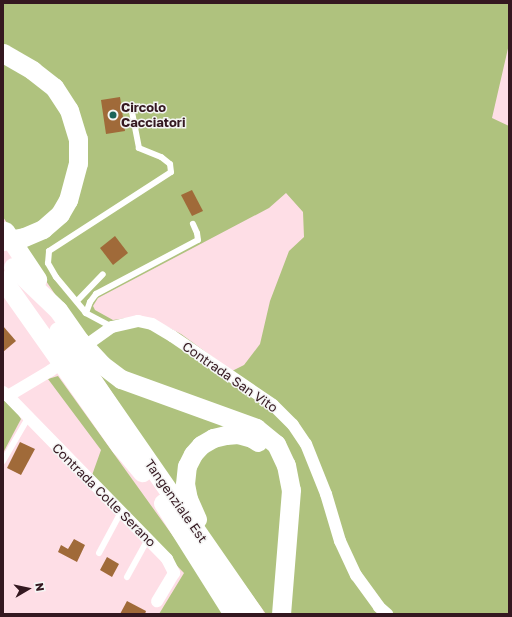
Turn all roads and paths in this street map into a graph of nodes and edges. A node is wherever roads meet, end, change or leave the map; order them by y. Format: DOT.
graph roads {
  1 [pos="3,53"];
  2 [pos="3,68"];
  3 [pos="32,70"];
  4 [pos="131,107"];
  5 [pos="193,224"];
  6 [pos="3,229"];
  7 [pos="3,241"];
  8 [pos="5,268"];
  9 [pos="103,274"];
  10 [pos="77,301"];
  11 [pos="58,310"];
  12 [pos="86,313"];
  13 [pos="112,327"];
  14 [pos="50,371"];
  15 [pos="96,388"];
  16 [pos="5,394"];
  17 [pos="28,418"];
  18 [pos="3,461"];
  19 [pos="146,476"];
  20 [pos="121,512"];
  21 [pos="148,539"];
  22 [pos="210,549"];
  23 [pos="98,553"];
  24 [pos="127,577"];
  25 [pos="157,601"];
  26 [pos="233,614"];
  27 [pos="254,614"];
  28 [pos="281,614"];
  29 [pos="387,614"];
  1 -- 3 [label="main road"];
  2 -- 3 [label="main road"];
  3 -- 7 [label="main road"];
  4 -- 10 [label="lane"];
  5 -- 12 [label="lane"];
  6 -- 11 [label="main road"];
  8 -- 11 [label="main road"];
  8 -- 15 [label="main road"];
  8 -- 19 [label="main road"];
  9 -- 10 [label="lane"];
  10 -- 12 [label="lane"];
  11 -- 28 [label="main road"];
  12 -- 13 [label="lane"];
  13 -- 14 [label="street, Contrada San Vito"];
  13 -- 29 [label="street, Contrada San Vito"];
  14 -- 16 [label="street, Contrada Colle Serano"];
  15 -- 19 [label="main road"];
  15 -- 22 [label="main road, Tangenziale Est"];
  16 -- 17 [label="street, Contrada Colle Serano"];
  17 -- 18 [label="lane"];
  17 -- 20 [label="street, Contrada Colle Serano"];
  19 -- 26 [label="main road"];
  20 -- 21 [label="street, Contrada Colle Serano"];
  20 -- 23 [label="lane"];
  21 -- 24 [label="lane"];
  21 -- 25 [label="street, Contrada Colle Serano"];
  22 -- 27 [label="main road, Tangenziale Est"];
  22 -- 28 [label="main road"];
}
